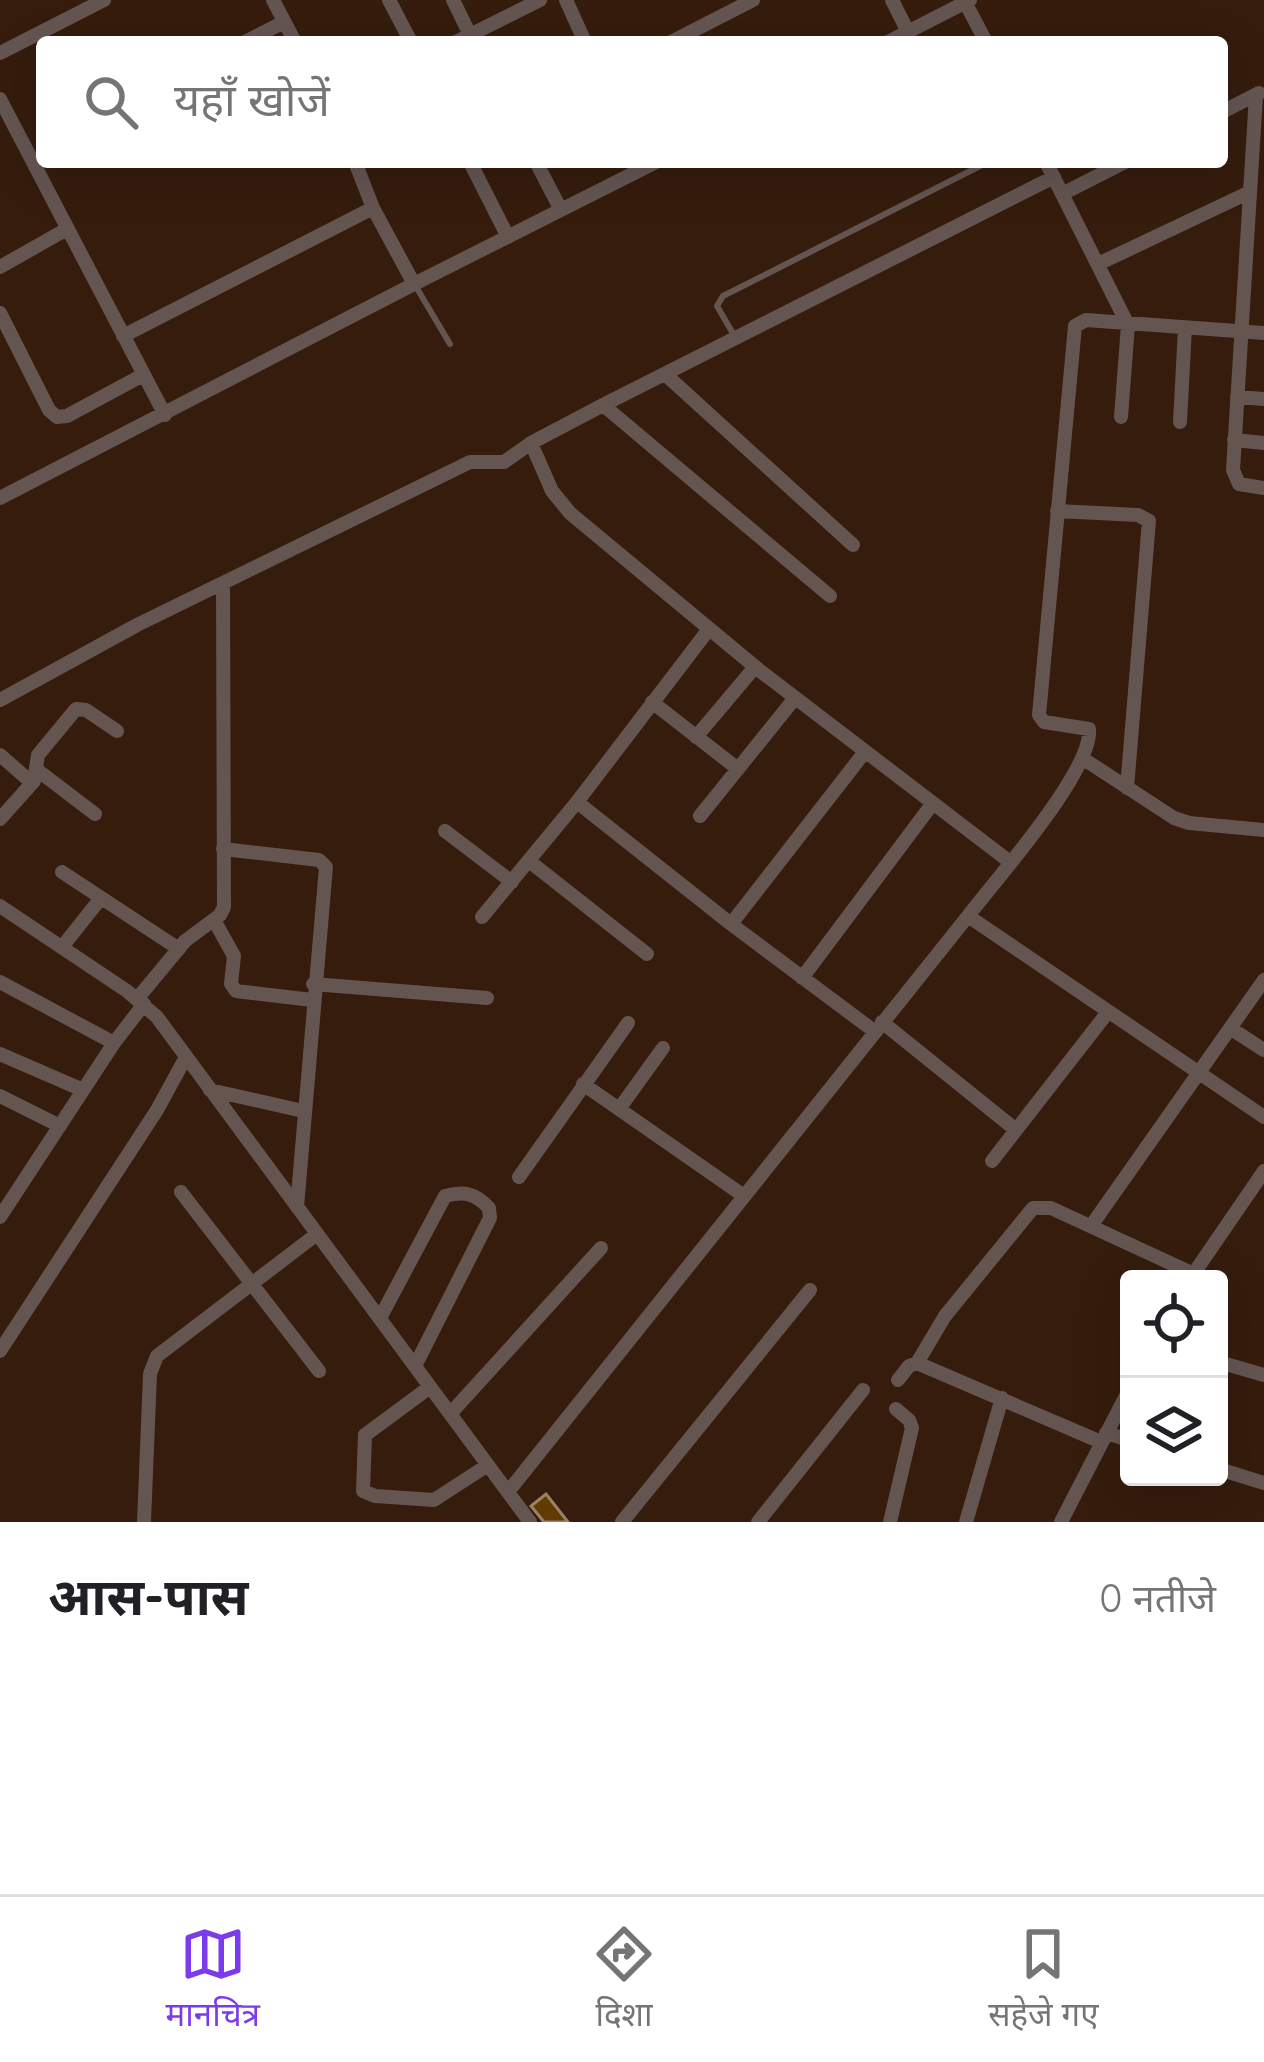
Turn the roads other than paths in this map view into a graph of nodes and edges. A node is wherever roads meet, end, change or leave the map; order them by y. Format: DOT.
graph roads {
  1 [pos="104,0"];
  2 [pos="273,0"];
  3 [pos="389,0"];
  4 [pos="453,0"];
  5 [pos="540,0"];
  6 [pos="566,0"];
  7 [pos="753,0"];
  8 [pos="892,0"];
  9 [pos="966,1"];
  10 [pos="284,22"];
  11 [pos="908,32"];
  12 [pos="257,36"];
  13 [pos="292,36"];
  14 [pos="408,36"];
  15 [pos="465,36"];
  16 [pos="473,36"];
  17 [pos="577,36"];
  18 [pos="682,36"];
  19 [pos="900,36"];
  20 [pos="983,36"];
  21 [pos="0,52"];
  22 [pos="1260,93"];
  23 [pos="0,99"];
  24 [pos="1228,109"];
  25 [pos="35,148"];
  26 [pos="43,168"];
  27 [pos="357,168"];
  28 [pos="473,168"];
  29 [pos="539,168"];
  30 [pos="641,168"];
  31 [pos="976,168"];
  32 [pos="1049,168"];
  33 [pos="1113,168"];
  34 [pos="1258,168"];
  35 [pos="1054,177"];
  36 [pos="1250,192"];
  37 [pos="1062,194"];
  38 [pos="373,208"];
  39 [pos="560,210"];
  40 [pos="67,229"];
  41 [pos="508,237"];
  42 [pos="1246,249"];
  43 [pos="1264,250"];
  44 [pos="1098,264"];
  45 [pos="0,267"];
  46 [pos="414,284"];
  47 [pos="0,313"];
  48 [pos="1128,325"];
  49 [pos="1185,328"];
  50 [pos="1241,332"];
  51 [pos="1264,333"];
  52 [pos="123,336"];
  53 [pos="736,339"];
  54 [pos="450,344"];
  55 [pos="143,375"];
  56 [pos="666,375"];
  57 [pos="1237,397"];
  58 [pos="1264,399"];
  59 [pos="603,405"];
  60 [pos="165,416"];
  61 [pos="1121,417"];
  62 [pos="1180,422"];
  63 [pos="1234,440"];
  64 [pos="1264,442"];
  65 [pos="531,443"];
  66 [pos="1264,488"];
  67 [pos="0,499"];
  68 [pos="1057,511"];
  69 [pos="854,545"];
  70 [pos="223,583"];
  71 [pos="830,596"];
  72 [pos="710,629"];
  73 [pos="755,667"];
  74 [pos="795,698"];
  75 [pos="0,700"];
  76 [pos="652,702"];
  77 [pos="117,731"];
  78 [pos="696,737"];
  79 [pos="864,753"];
  80 [pos="0,754"];
  81 [pos="1082,758"];
  82 [pos="737,769"];
  83 [pos="34,776"];
  84 [pos="1127,788"];
  85 [pos="578,802"];
  86 [pos="933,803"];
  87 [pos="95,814"];
  88 [pos="700,816"];
  89 [pos="0,819"];
  90 [pos="445,830"];
  91 [pos="1264,830"];
  92 [pos="223,849"];
  93 [pos="529,861"];
  94 [pos="1010,862"];
  95 [pos="62,872"];
  96 [pos="512,882"];
  97 [pos="101,898"];
  98 [pos="0,906"];
  99 [pos="968,916"];
  100 [pos="482,917"];
  101 [pos="214,920"];
  102 [pos="730,924"];
  103 [pos="62,947"];
  104 [pos="178,949"];
  105 [pos="647,953"];
  106 [pos="802,978"];
  107 [pos="1264,981"];
  108 [pos="0,982"];
  109 [pos="313,992"];
  110 [pos="487,998"];
  111 [pos="140,1001"];
  112 [pos="1108,1012"];
  113 [pos="628,1023"];
  114 [pos="878,1027"];
  115 [pos="1230,1028"];
  116 [pos="114,1042"];
  117 [pos="663,1048"];
  118 [pos="1264,1050"];
  119 [pos="0,1054"];
  120 [pos="186,1057"];
  121 [pos="1199,1073"];
  122 [pos="583,1084"];
  123 [pos="83,1090"];
  124 [pos="210,1090"];
  125 [pos="0,1096"];
  126 [pos="619,1109"];
  127 [pos="303,1111"];
  128 [pos="1264,1117"];
  129 [pos="60,1126"];
  130 [pos="1016,1130"];
  131 [pos="992,1161"];
  132 [pos="1264,1171"];
  133 [pos="519,1177"];
  134 [pos="182,1192"];
  135 [pos="744,1196"];
  136 [pos="297,1207"];
  137 [pos="0,1217"];
  138 [pos="1091,1226"];
  139 [pos="317,1234"];
  140 [pos="601,1248"];
  141 [pos="1180,1270"];
  142 [pos="1196,1270"];
  143 [pos="250,1284"];
  144 [pos="810,1290"];
  145 [pos="380,1318"];
  146 [pos="0,1351"];
  147 [pos="917,1363"];
  148 [pos="1228,1365"];
  149 [pos="415,1366"];
  150 [pos="319,1371"];
  151 [pos="1264,1375"];
  152 [pos="898,1380"];
  153 [pos="430,1387"];
  154 [pos="863,1390"];
  155 [pos="1002,1399"];
  156 [pos="1120,1406"];
  157 [pos="896,1409"];
  158 [pos="450,1414"];
  159 [pos="1103,1437"];
  160 [pos="1120,1439"];
  161 [pos="488,1465"];
  162 [pos="1228,1471"];
  163 [pos="1264,1483"];
  164 [pos="508,1492"];
  165 [pos="144,1522"];
  166 [pos="530,1522"];
  167 [pos="622,1522"];
  168 [pos="758,1522"];
  169 [pos="890,1522"];
  170 [pos="966,1522"];
  171 [pos="1060,1522"];
  1 -- 21 [label="street"];
  2 -- 10 [label="street"];
  3 -- 14 [label="street"];
  4 -- 15 [label="street"];
  5 -- 16 [label="street"];
  6 -- 17 [label="street"];
  7 -- 18 [label="street"];
  8 -- 11 [label="street"];
  9 -- 11 [label="street"];
  9 -- 20 [label="street"];
  10 -- 12 [label="street"];
  10 -- 13 [label="street"];
  11 -- 19 [label="street"];
  22 -- 24 [label="street"];
  22 -- 34 [label="street"];
  23 -- 25 [label="street"];
  26 -- 40 [label="street"];
  27 -- 38 [label="street"];
  28 -- 41 [label="street"];
  29 -- 39 [label="street"];
  30 -- 39 [label="street"];
  31 -- 53 [label="lane"];
  32 -- 35 [label="street"];
  33 -- 37 [label="street"];
  34 -- 36 [label="street"];
  35 -- 37 [label="street"];
  35 -- 53 [label="street"];
  36 -- 42 [label="street"];
  36 -- 44 [label="street"];
  37 -- 44 [label="street"];
  38 -- 46 [label="street"];
  38 -- 52 [label="street"];
  39 -- 41 [label="street"];
  40 -- 45 [label="street"];
  40 -- 52 [label="street"];
  41 -- 46 [label="street"];
  42 -- 43 [label="street"];
  42 -- 50 [label="street"];
  44 -- 48 [label="street"];
  46 -- 54 [label="lane"];
  46 -- 60 [label="street"];
  47 -- 55 [label="street"];
  48 -- 49 [label="street"];
  48 -- 61 [label="street"];
  48 -- 68 [label="street"];
  49 -- 50 [label="street"];
  49 -- 62 [label="street"];
  50 -- 51 [label="street"];
  50 -- 57 [label="street"];
  52 -- 55 [label="street"];
  53 -- 56 [label="street"];
  55 -- 60 [label="street"];
  56 -- 59 [label="street"];
  56 -- 69 [label="street"];
  57 -- 58 [label="street"];
  57 -- 63 [label="street"];
  59 -- 65 [label="street"];
  59 -- 71 [label="street"];
  60 -- 67 [label="street"];
  63 -- 64 [label="street"];
  63 -- 66 [label="street"];
  65 -- 70 [label="street"];
  65 -- 72 [label="street"];
  68 -- 81 [label="street"];
  68 -- 84 [label="street"];
  70 -- 75 [label="street"];
  70 -- 92 [label="street"];
  72 -- 73 [label="street"];
  72 -- 76 [label="street"];
  73 -- 74 [label="street"];
  73 -- 78 [label="street"];
  74 -- 79 [label="street"];
  74 -- 82 [label="street"];
  76 -- 78 [label="street"];
  76 -- 85 [label="street"];
  77 -- 83 [label="street"];
  78 -- 82 [label="street"];
  79 -- 86 [label="street"];
  79 -- 102 [label="street"];
  80 -- 83 [label="street"];
  81 -- 84 [label="street"];
  81 -- 94 [label="street"];
  82 -- 88 [label="street"];
  83 -- 87 [label="street"];
  83 -- 89 [label="street"];
  84 -- 91 [label="street"];
  85 -- 93 [label="street"];
  85 -- 102 [label="street"];
  86 -- 94 [label="street"];
  86 -- 106 [label="street"];
  90 -- 96 [label="street"];
  92 -- 101 [label="street"];
  92 -- 109 [label="street"];
  93 -- 96 [label="street"];
  93 -- 105 [label="street"];
  94 -- 99 [label="street"];
  95 -- 97 [label="street"];
  96 -- 100 [label="street"];
  97 -- 103 [label="street"];
  97 -- 104 [label="street"];
  98 -- 103 [label="street"];
  99 -- 112 [label="street"];
  99 -- 114 [label="street"];
  101 -- 104 [label="street"];
  101 -- 109 [label="street"];
  102 -- 106 [label="street"];
  103 -- 111 [label="street"];
  104 -- 111 [label="street"];
  106 -- 114 [label="street"];
  107 -- 115 [label="street"];
  108 -- 116 [label="street"];
  109 -- 110 [label="street"];
  109 -- 127 [label="street"];
  111 -- 116 [label="street"];
  111 -- 120 [label="street"];
  112 -- 121 [label="street"];
  112 -- 130 [label="street"];
  113 -- 122 [label="street"];
  114 -- 130 [label="street"];
  114 -- 135 [label="street"];
  115 -- 118 [label="street"];
  115 -- 121 [label="street"];
  116 -- 123 [label="street"];
  117 -- 126 [label="street"];
  119 -- 123 [label="street"];
  120 -- 124 [label="street"];
  120 -- 146 [label="street"];
  121 -- 128 [label="street"];
  121 -- 138 [label="street"];
  122 -- 126 [label="street"];
  122 -- 133 [label="street"];
  123 -- 129 [label="street"];
  124 -- 127 [label="street"];
  124 -- 136 [label="street"];
  125 -- 129 [label="street"];
  126 -- 135 [label="street"];
  127 -- 136 [label="street"];
  129 -- 137 [label="street"];
  130 -- 131 [label="street"];
  132 -- 142 [label="street"];
  134 -- 143 [label="street"];
  135 -- 164 [label="street"];
  136 -- 139 [label="street"];
  138 -- 141 [label="street"];
  138 -- 147 [label="street"];
  139 -- 143 [label="street"];
  139 -- 145 [label="street"];
  140 -- 158 [label="street"];
  143 -- 150 [label="street"];
  143 -- 165 [label="street"];
  144 -- 167 [label="street"];
  145 -- 149 [label="street"];
  145 -- 149 [label="street"];
  147 -- 152 [label="street"];
  147 -- 155 [label="street"];
  148 -- 151 [label="street"];
  149 -- 153 [label="street"];
  153 -- 158 [label="street"];
  153 -- 161 [label="street"];
  154 -- 168 [label="street"];
  155 -- 159 [label="street"];
  155 -- 170 [label="street"];
  156 -- 159 [label="street"];
  157 -- 169 [label="street"];
  158 -- 161 [label="street"];
  159 -- 160 [label="street"];
  159 -- 171 [label="street"];
  161 -- 164 [label="street"];
  162 -- 163 [label="street"];
  164 -- 166 [label="street"];
}
